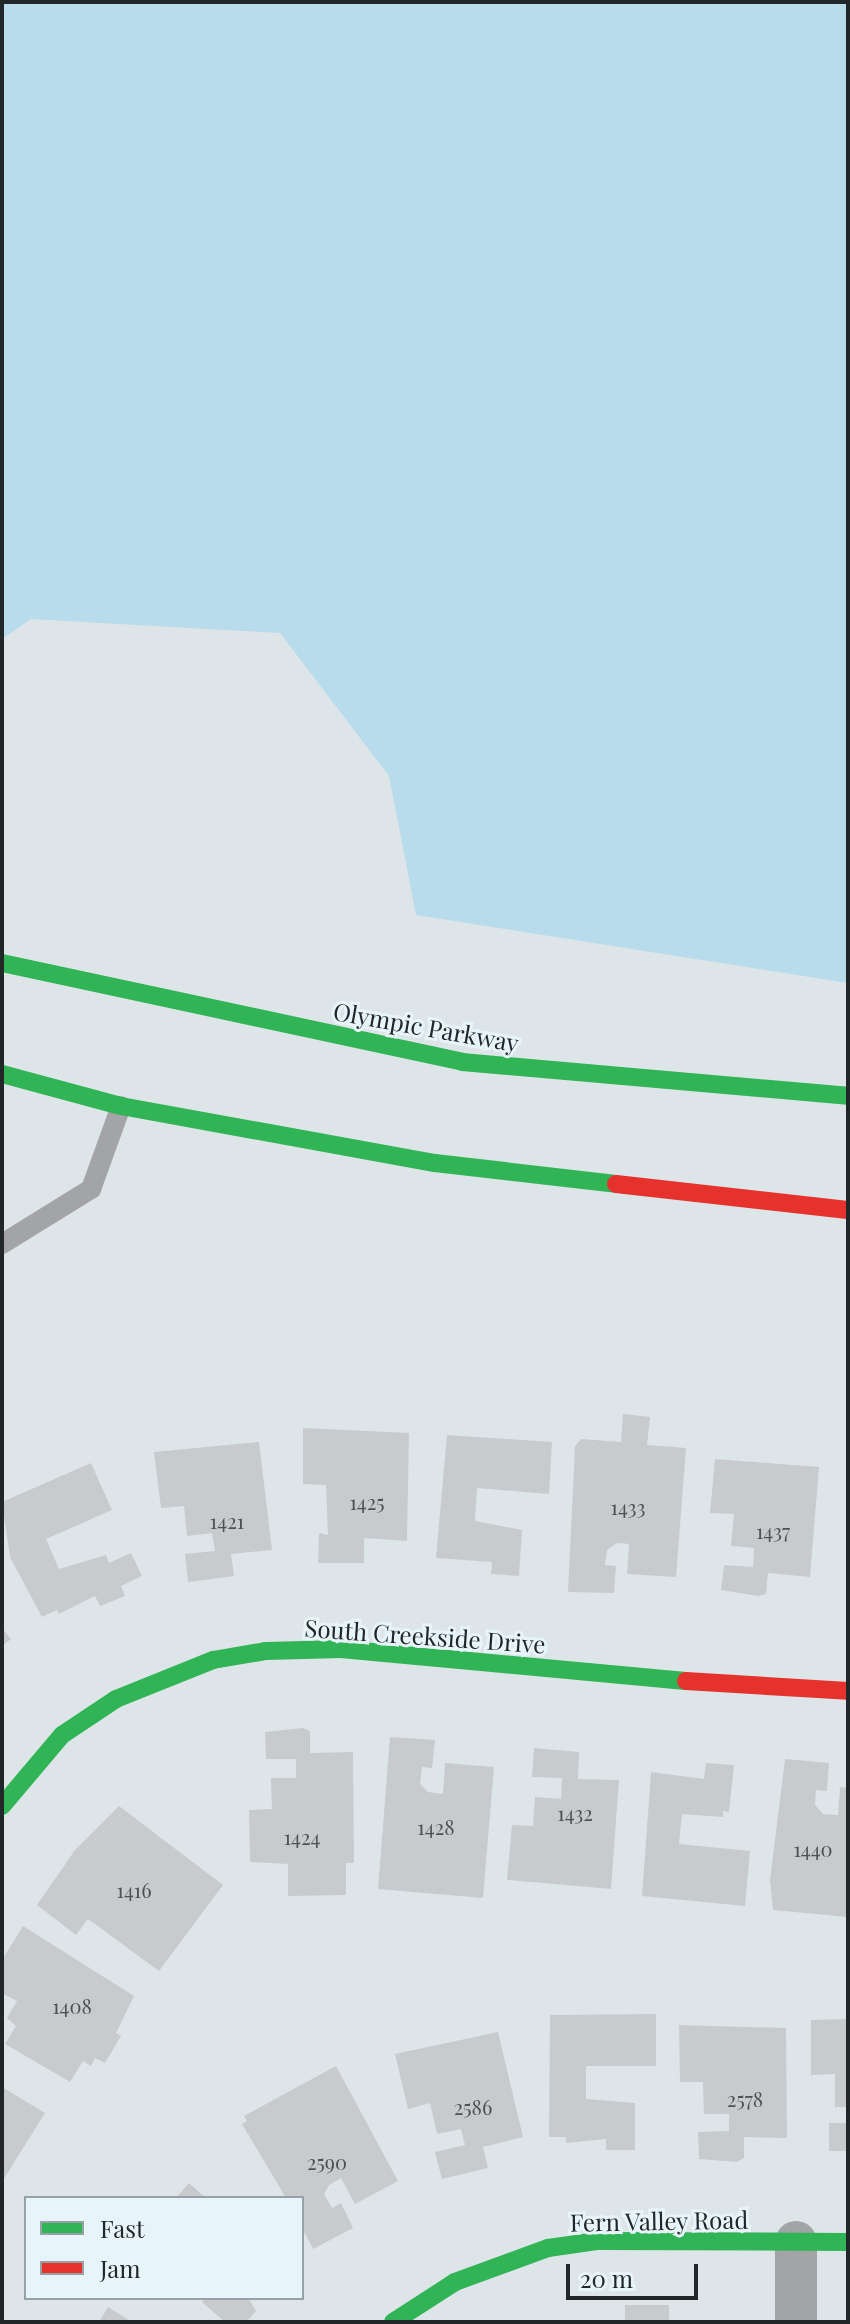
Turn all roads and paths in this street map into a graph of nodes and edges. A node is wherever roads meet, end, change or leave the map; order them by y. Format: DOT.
graph roads {
  1 [pos="2,963"];
  2 [pos="2,1074"];
  3 [pos="848,1096"];
  4 [pos="121,1106"];
  5 [pos="848,1210"];
  6 [pos="2,1244"];
  7 [pos="848,1691"];
  8 [pos="2,1806"];
  9 [pos="796,2242"];
  10 [pos="848,2242"];
  11 [pos="393,2322"];
  12 [pos="796,2322"];
  1 -- 3 [label="main road, Olympic Parkway"];
  2 -- 4 [label="main road"];
  4 -- 5 [label="main road"];
  4 -- 6 [label="lane"];
  7 -- 8 [label="main road, South Creekside Drive"];
  9 -- 10 [label="main road, Fern Valley Road"];
  9 -- 11 [label="main road, Fern Valley Road"];
  9 -- 12 [label="street"];
}
